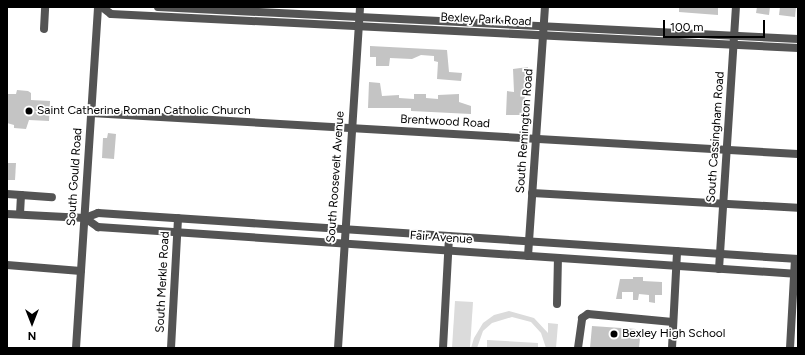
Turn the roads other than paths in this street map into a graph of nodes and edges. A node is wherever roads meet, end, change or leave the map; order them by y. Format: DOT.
graph roads {
  1 [pos="45,7"];
  2 [pos="98,7"];
  3 [pos="102,7"];
  4 [pos="158,7"];
  5 [pos="360,7"];
  6 [pos="545,7"];
  7 [pos="736,7"];
  8 [pos="168,8"];
  9 [pos="228,10"];
  10 [pos="288,14"];
  11 [pos="168,16"];
  12 [pos="359,17"];
  13 [pos="228,19"];
  14 [pos="426,20"];
  15 [pos="288,22"];
  16 [pos="482,23"];
  17 [pos="359,26"];
  18 [pos="544,26"];
  19 [pos="44,29"];
  20 [pos="426,29"];
  21 [pos="608,29"];
  22 [pos="482,32"];
  23 [pos="667,32"];
  24 [pos="543,35"];
  25 [pos="735,36"];
  26 [pos="608,38"];
  27 [pos="798,39"];
  28 [pos="667,41"];
  29 [pos="734,44"];
  30 [pos="798,48"];
  31 [pos="91,113"];
  32 [pos="351,129"];
  33 [pos="537,139"];
  34 [pos="728,150"];
  35 [pos="798,154"];
  36 [pos="532,193"];
  37 [pos="7,194"];
  38 [pos="21,195"];
  39 [pos="52,196"];
  40 [pos="724,204"];
  41 [pos="798,208"];
  42 [pos="7,214"];
  43 [pos="20,214"];
  44 [pos="85,218"];
  45 [pos="178,218"];
  46 [pos="344,229"];
  47 [pos="178,232"];
  48 [pos="449,236"];
  49 [pos="529,241"];
  50 [pos="344,243"];
  51 [pos="448,250"];
  52 [pos="677,251"];
  53 [pos="720,254"];
  54 [pos="528,256"];
  55 [pos="558,258"];
  56 [pos="796,259"];
  57 [pos="7,265"];
  58 [pos="676,266"];
  59 [pos="719,269"];
  60 [pos="81,271"];
  61 [pos="796,274"];
  62 [pos="557,304"];
  63 [pos="673,322"];
  64 [pos="76,348"];
  65 [pos="171,348"];
  66 [pos="338,348"];
  67 [pos="443,348"];
  68 [pos="578,348"];
  69 [pos="672,348"];
  70 [pos="790,348"];
  1 -- 19 [label="street"];
  2 -- 31 [label="street, South Gould Road"];
  3 -- 11 [label="street, Bexley Park Road"];
  4 -- 8 [label="street, Bexley Park Road"];
  5 -- 12 [label="street, South Roosevelt Avenue"];
  6 -- 18 [label="street, South Remington Road"];
  7 -- 25 [label="street, South Cassingham Road"];
  8 -- 9 [label="street, Bexley Park Road"];
  8 -- 11 [label="street"];
  9 -- 10 [label="street, Bexley Park Road"];
  9 -- 13 [label="street"];
  10 -- 12 [label="street, Bexley Park Road"];
  10 -- 15 [label="street"];
  11 -- 13 [label="street, Bexley Park Road"];
  12 -- 14 [label="street, Bexley Park Road"];
  12 -- 17 [label="street, South Roosevelt Avenue"];
  13 -- 15 [label="street, Bexley Park Road"];
  14 -- 16 [label="street, Bexley Park Road"];
  14 -- 20 [label="street"];
  15 -- 17 [label="street, Bexley Park Road"];
  16 -- 18 [label="street, Bexley Park Road"];
  16 -- 22 [label="street"];
  17 -- 20 [label="street, Bexley Park Road"];
  17 -- 32 [label="street, South Roosevelt Avenue"];
  18 -- 21 [label="street, Bexley Park Road"];
  18 -- 24 [label="street, South Remington Road"];
  20 -- 22 [label="street, Bexley Park Road"];
  21 -- 23 [label="street, Bexley Park Road"];
  21 -- 26 [label="street"];
  22 -- 24 [label="street, Bexley Park Road"];
  23 -- 25 [label="street, Bexley Park Road"];
  23 -- 28 [label="street"];
  24 -- 26 [label="street, Bexley Park Road"];
  24 -- 33 [label="street, South Remington Road"];
  25 -- 27 [label="street, Bexley Park Road"];
  25 -- 29 [label="street, South Cassingham Road"];
  26 -- 28 [label="street, Bexley Park Road"];
  28 -- 29 [label="street, Bexley Park Road"];
  29 -- 30 [label="street, Bexley Park Road"];
  29 -- 34 [label="street, South Cassingham Road"];
  31 -- 32 [label="street, Brentwood Road"];
  31 -- 44 [label="street, South Gould Road"];
  32 -- 33 [label="street, Brentwood Road"];
  32 -- 46 [label="street, South Roosevelt Avenue"];
  33 -- 34 [label="street, Brentwood Road"];
  33 -- 36 [label="street, South Remington Road"];
  34 -- 35 [label="street, Brentwood Road"];
  34 -- 40 [label="street, South Cassingham Road"];
  36 -- 40 [label="street"];
  36 -- 49 [label="street, South Remington Road"];
  37 -- 38 [label="street"];
  38 -- 39 [label="street"];
  38 -- 43 [label="street"];
  40 -- 41 [label="street"];
  40 -- 53 [label="street, South Cassingham Road"];
  42 -- 43 [label="street, Fair Avenue"];
  43 -- 44 [label="street, Fair Avenue"];
  44 -- 45 [label="street, Fair Avenue"];
  44 -- 47 [label="street, Fair Avenue"];
  44 -- 60 [label="street, South Gould Road"];
  45 -- 46 [label="street, Fair Avenue"];
  45 -- 47 [label="street, South Merkle Road"];
  46 -- 48 [label="street, Fair Avenue"];
  46 -- 50 [label="street, South Roosevelt Avenue"];
  47 -- 50 [label="street, Fair Avenue"];
  47 -- 65 [label="street, South Merkle Road"];
  48 -- 49 [label="street, Fair Avenue"];
  48 -- 51 [label="street"];
  49 -- 52 [label="street, Fair Avenue"];
  49 -- 54 [label="street, South Remington Road"];
  50 -- 51 [label="street, Fair Avenue"];
  50 -- 66 [label="street, South Roosevelt Avenue"];
  51 -- 54 [label="street, Fair Avenue"];
  51 -- 67 [label="street"];
  52 -- 53 [label="street, Fair Avenue"];
  52 -- 58 [label="street"];
  53 -- 56 [label="street, Fair Avenue"];
  53 -- 59 [label="street, South Cassingham Road"];
  54 -- 55 [label="street, Fair Avenue"];
  55 -- 58 [label="street, Fair Avenue"];
  55 -- 62 [label="street"];
  56 -- 61 [label="street"];
  57 -- 60 [label="street"];
  58 -- 59 [label="street, Fair Avenue"];
  58 -- 63 [label="street"];
  59 -- 61 [label="street, Fair Avenue"];
  60 -- 64 [label="street, South Gould Road"];
  61 -- 70 [label="street"];
  63 -- 68 [label="street"];
  63 -- 69 [label="street"];
}
